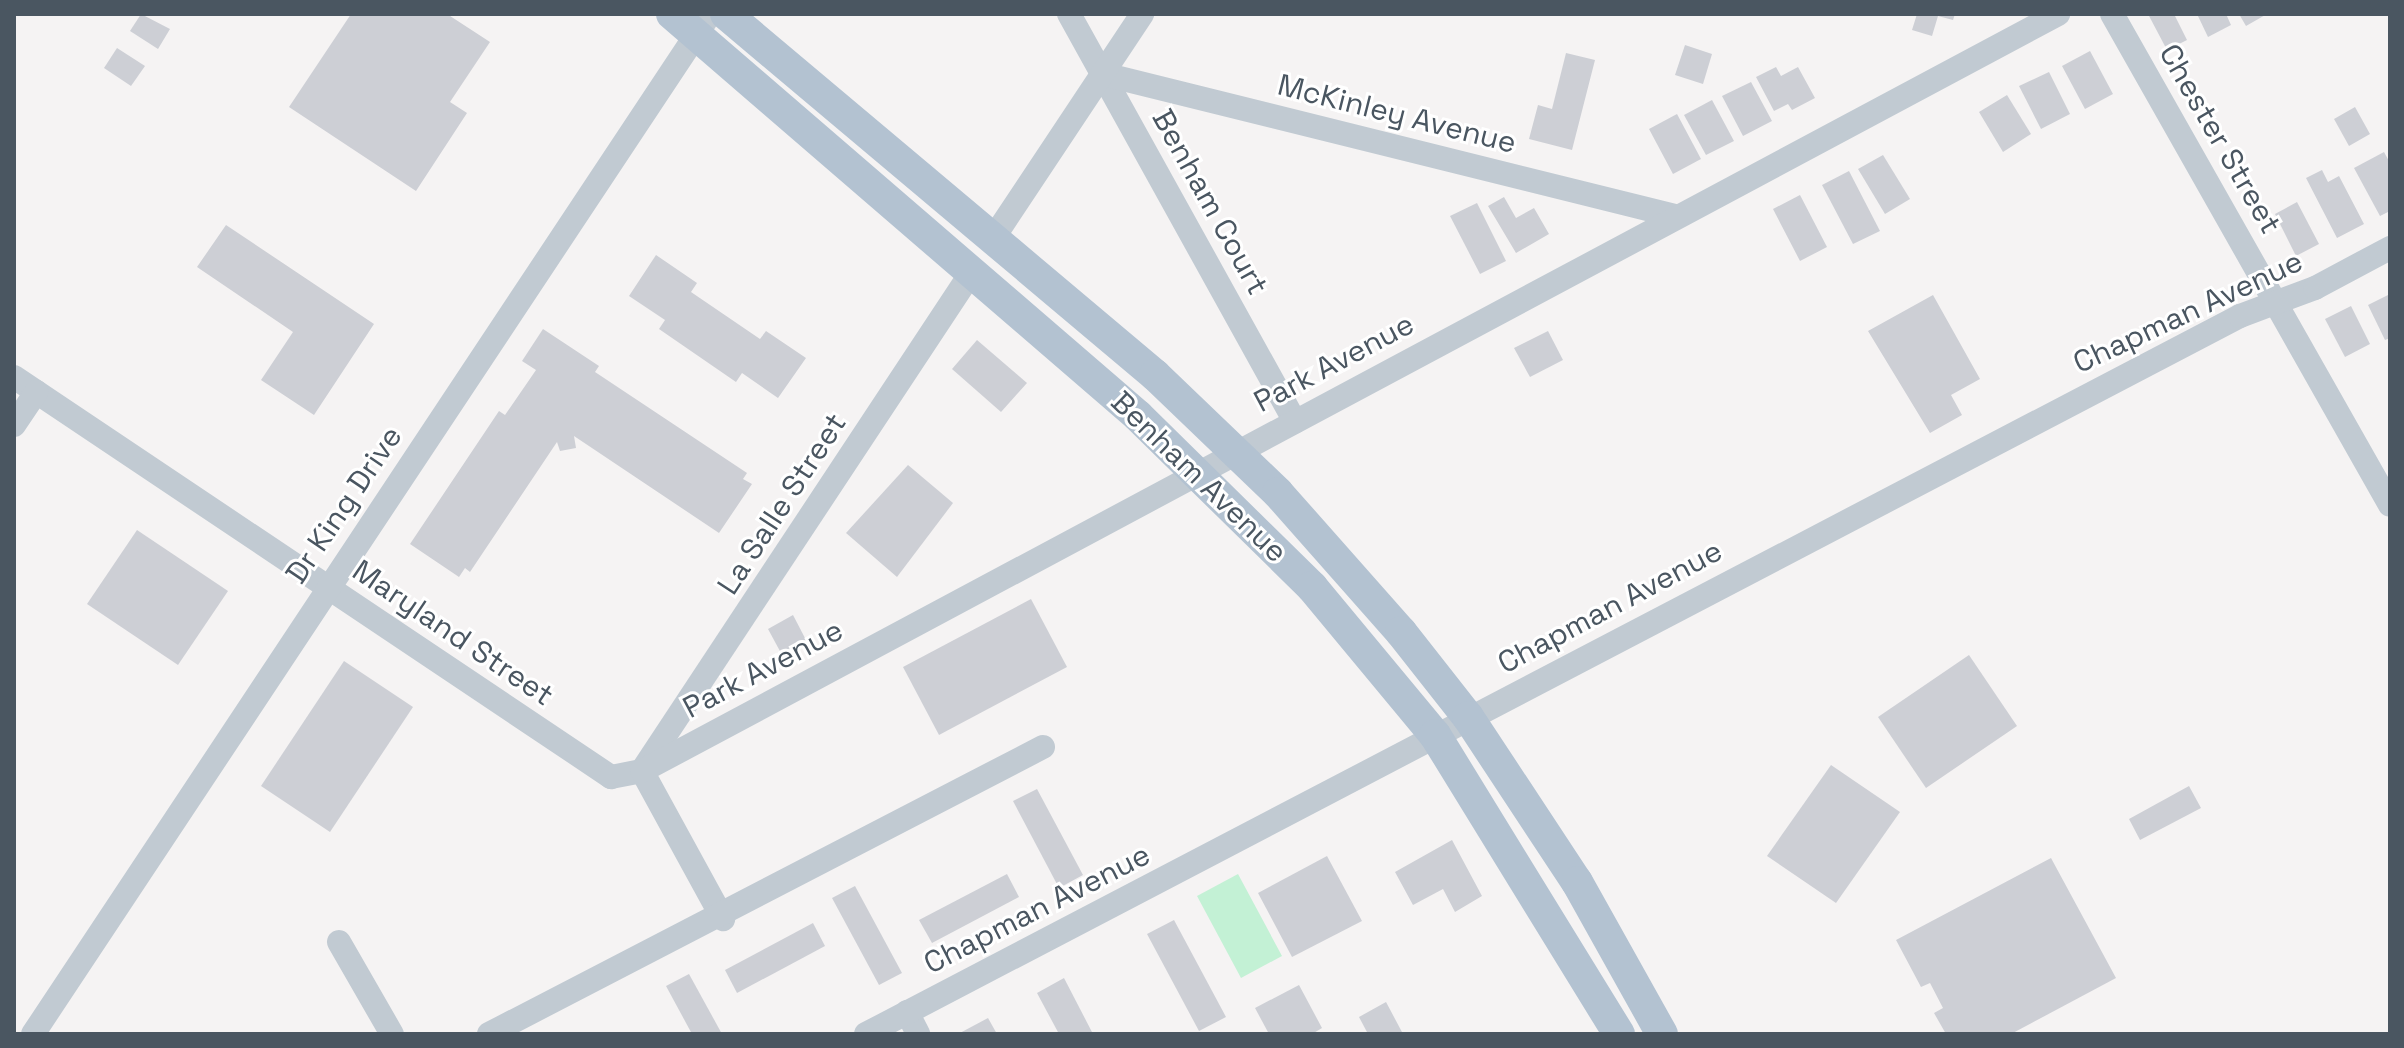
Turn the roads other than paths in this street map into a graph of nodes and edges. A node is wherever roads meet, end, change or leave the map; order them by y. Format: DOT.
graph roads {
  1 [pos="726,14"];
  2 [pos="1069,14"];
  3 [pos="1142,14"];
  4 [pos="2058,14"];
  5 [pos="2112,14"];
  6 [pos="693,21"];
  7 [pos="1103,74"];
  8 [pos="1675,216"];
  9 [pos="994,237"];
  10 [pos="2390,248"];
  11 [pos="973,270"];
  12 [pos="2275,302"];
  13 [pos="14,377"];
  14 [pos="36,392"];
  15 [pos="1295,421"];
  16 [pos="14,425"];
  17 [pos="1236,451"];
  18 [pos="1195,473"];
  19 [pos="2390,505"];
  20 [pos="327,588"];
  21 [pos="1468,717"];
  22 [pos="1435,735"];
  23 [pos="1043,747"];
  24 [pos="642,771"];
  25 [pos="722,916"];
  26 [pos="339,942"];
  27 [pos="907,1012"];
  28 [pos="1657,1032"];
  29 [pos="33,1034"];
  30 [pos="392,1034"];
  31 [pos="489,1034"];
  32 [pos="866,1034"];
  33 [pos="918,1034"];
  34 [pos="1619,1034"];
  1 -- 9 [label="main road, Benham Avenue"];
  2 -- 7 [label="street, Benham Court"];
  3 -- 7 [label="street"];
  4 -- 8 [label="street, Park Avenue"];
  5 -- 12 [label="street, Chester Street"];
  6 -- 11 [label="main road, Benham Avenue"];
  6 -- 20 [label="street, Dr King Drive"];
  7 -- 8 [label="street, McKinley Avenue"];
  7 -- 9 [label="street"];
  7 -- 15 [label="street, Benham Court"];
  8 -- 15 [label="street, Park Avenue"];
  9 -- 17 [label="main road, Benham Avenue"];
  10 -- 12 [label="street, Chapman Avenue"];
  11 -- 18 [label="main road, Benham Avenue"];
  11 -- 24 [label="street, La Salle Street"];
  12 -- 19 [label="street, Chester Street"];
  12 -- 21 [label="street, Chapman Avenue"];
  13 -- 14 [label="street, Maryland Street"];
  14 -- 16 [label="street"];
  14 -- 20 [label="street, Maryland Street"];
  15 -- 17 [label="street, Park Avenue"];
  17 -- 18 [label="street, Park Avenue"];
  17 -- 21 [label="main road, Benham Avenue"];
  18 -- 22 [label="main road, Benham Avenue"];
  18 -- 24 [label="street, Park Avenue"];
  20 -- 24 [label="street, Maryland Street"];
  20 -- 29 [label="street, Dr King Drive"];
  21 -- 22 [label="street, Chapman Avenue"];
  21 -- 28 [label="main road, Benham Avenue"];
  22 -- 27 [label="street, Chapman Avenue"];
  22 -- 34 [label="main road, Benham Avenue"];
  23 -- 25 [label="street"];
  24 -- 25 [label="street"];
  25 -- 31 [label="street"];
  26 -- 30 [label="street"];
  27 -- 32 [label="street, Chapman Avenue"];
  27 -- 33 [label="street"];
}
